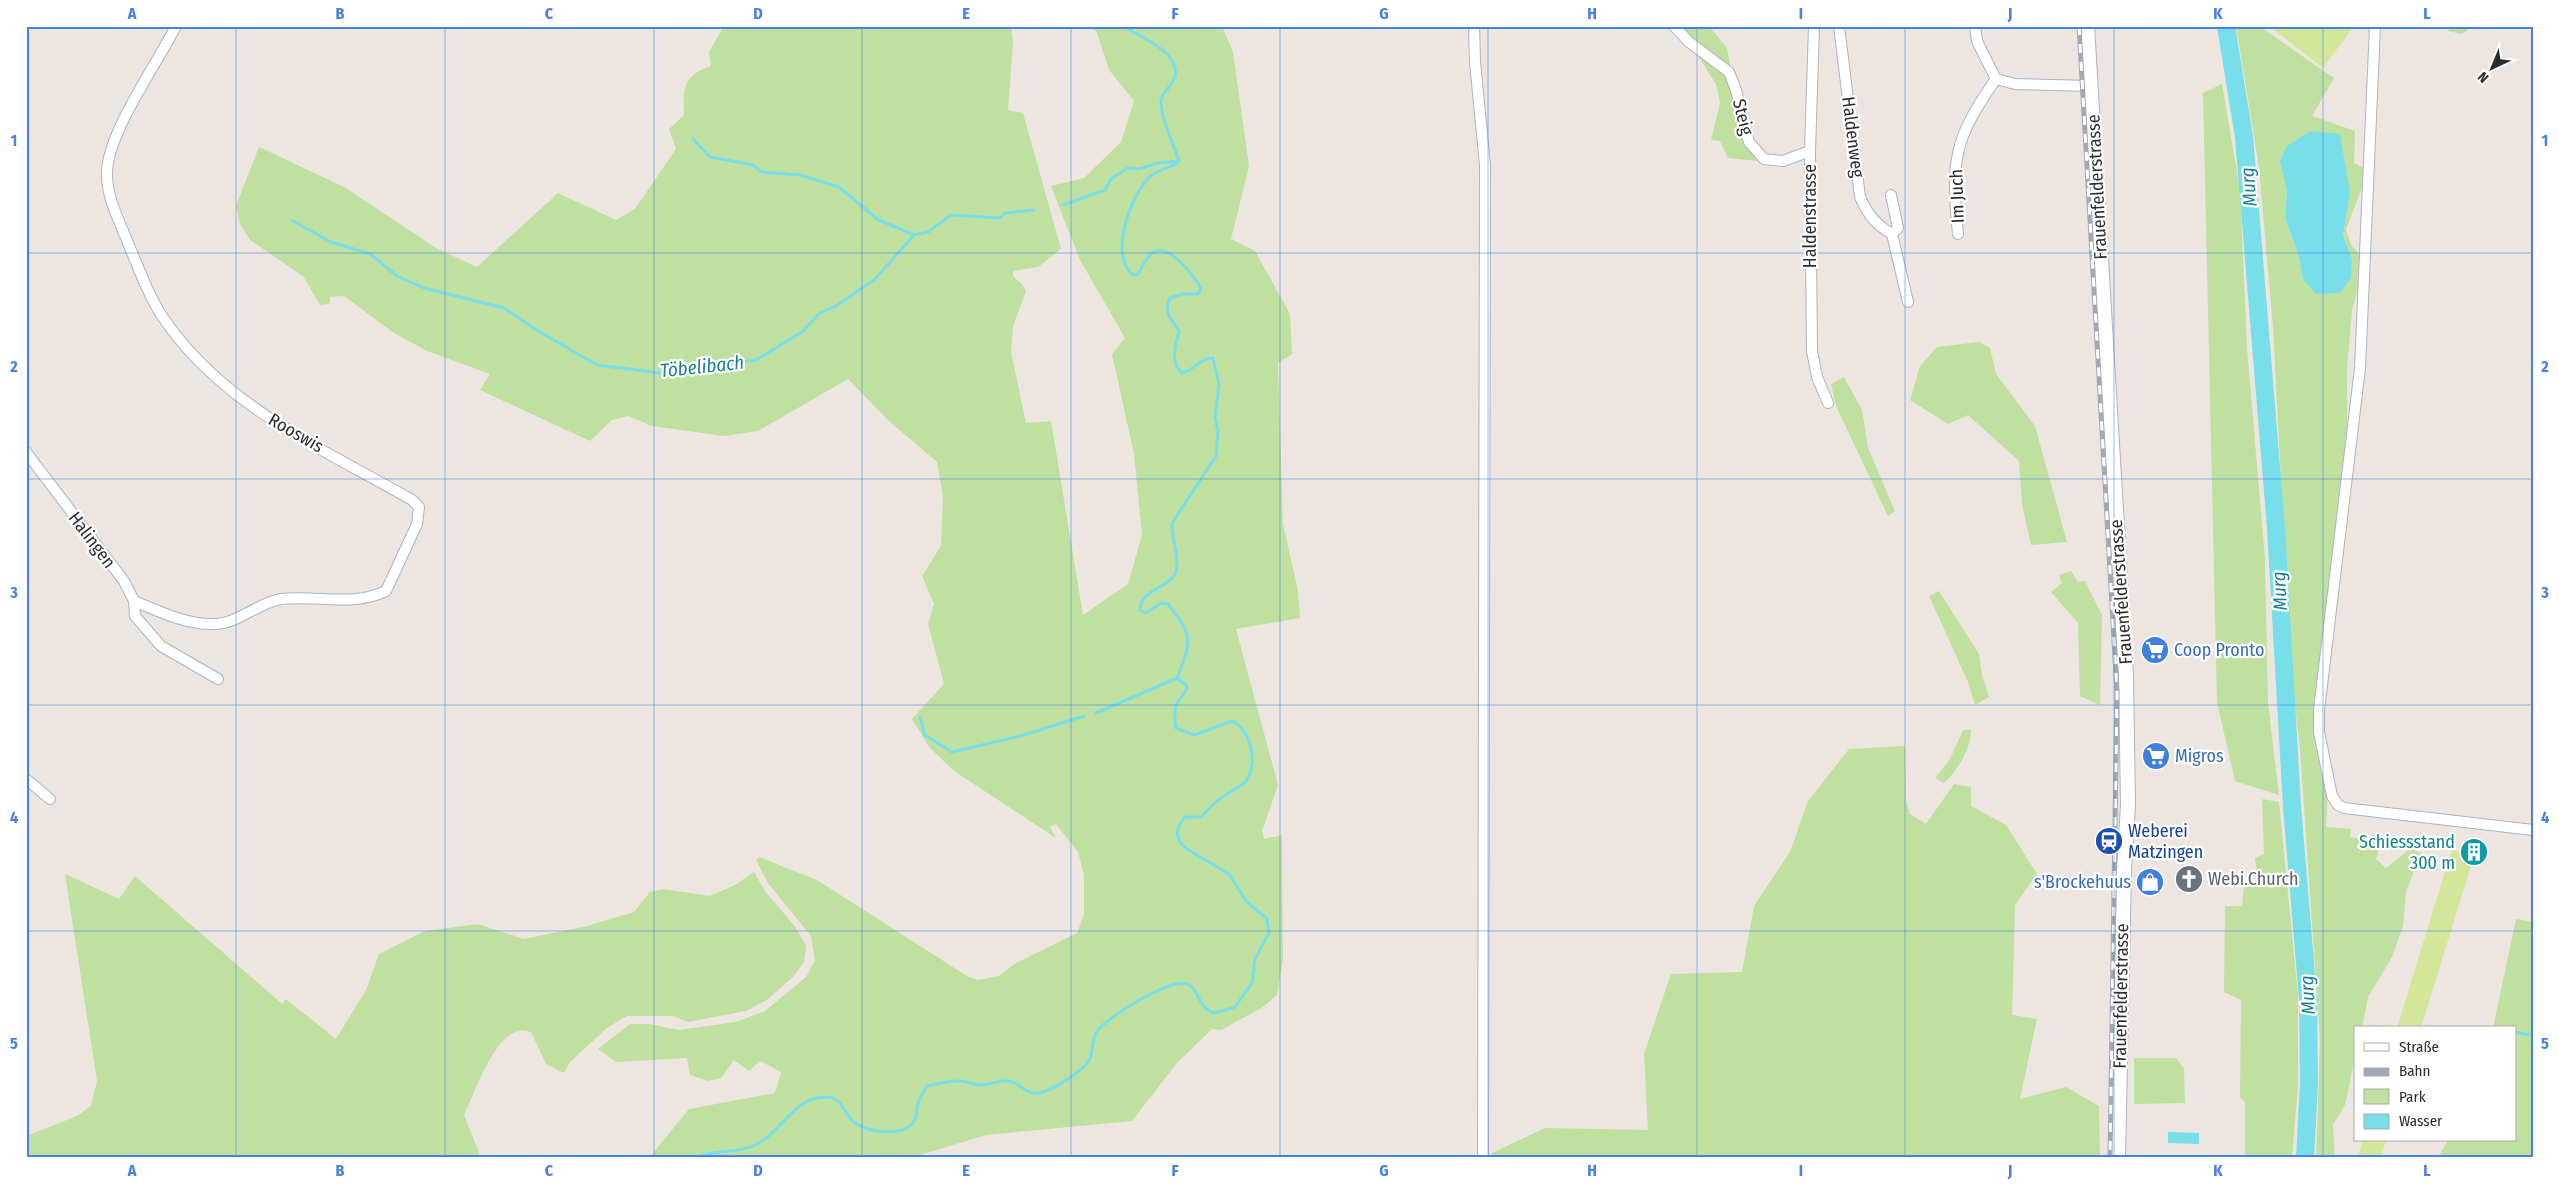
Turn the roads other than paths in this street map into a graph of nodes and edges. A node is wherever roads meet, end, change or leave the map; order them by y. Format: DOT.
graph roads {
  1 [pos="176,26"];
  2 [pos="1474,26"];
  3 [pos="1674,26"];
  4 [pos="1814,26"];
  5 [pos="1839,26"];
  6 [pos="1974,26"];
  7 [pos="2087,26"];
  8 [pos="2374,26"];
  9 [pos="1996,79"];
  10 [pos="2091,86"];
  11 [pos="1810,151"];
  12 [pos="1890,195"];
  13 [pos="1892,234"];
  14 [pos="1958,234"];
  15 [pos="1908,302"];
  16 [pos="1828,403"];
  17 [pos="26,452"];
  18 [pos="134,601"];
  19 [pos="218,679"];
  20 [pos="26,779"];
  21 [pos="50,799"];
  22 [pos="2533,830"];
  23 [pos="1484,1158"];
  24 [pos="2118,1158"];
  1 -- 18 [label="street, Rooswis"];
  2 -- 23 [label="street"];
  3 -- 11 [label="street, Steig"];
  4 -- 11 [label="street, Haldenstrasse"];
  5 -- 13 [label="street, Haldenweg"];
  6 -- 9 [label="street"];
  7 -- 10 [label="main road, Frauenfelderstrasse"];
  8 -- 22 [label="street"];
  9 -- 10 [label="street"];
  9 -- 14 [label="street, Im Juch"];
  10 -- 24 [label="main road, Frauenfelderstrasse"];
  11 -- 16 [label="street, Haldenstrasse"];
  12 -- 13 [label="street"];
  13 -- 15 [label="street"];
  17 -- 18 [label="street, Halingen"];
  18 -- 19 [label="street, Halingen"];
  20 -- 21 [label="street"];
}
